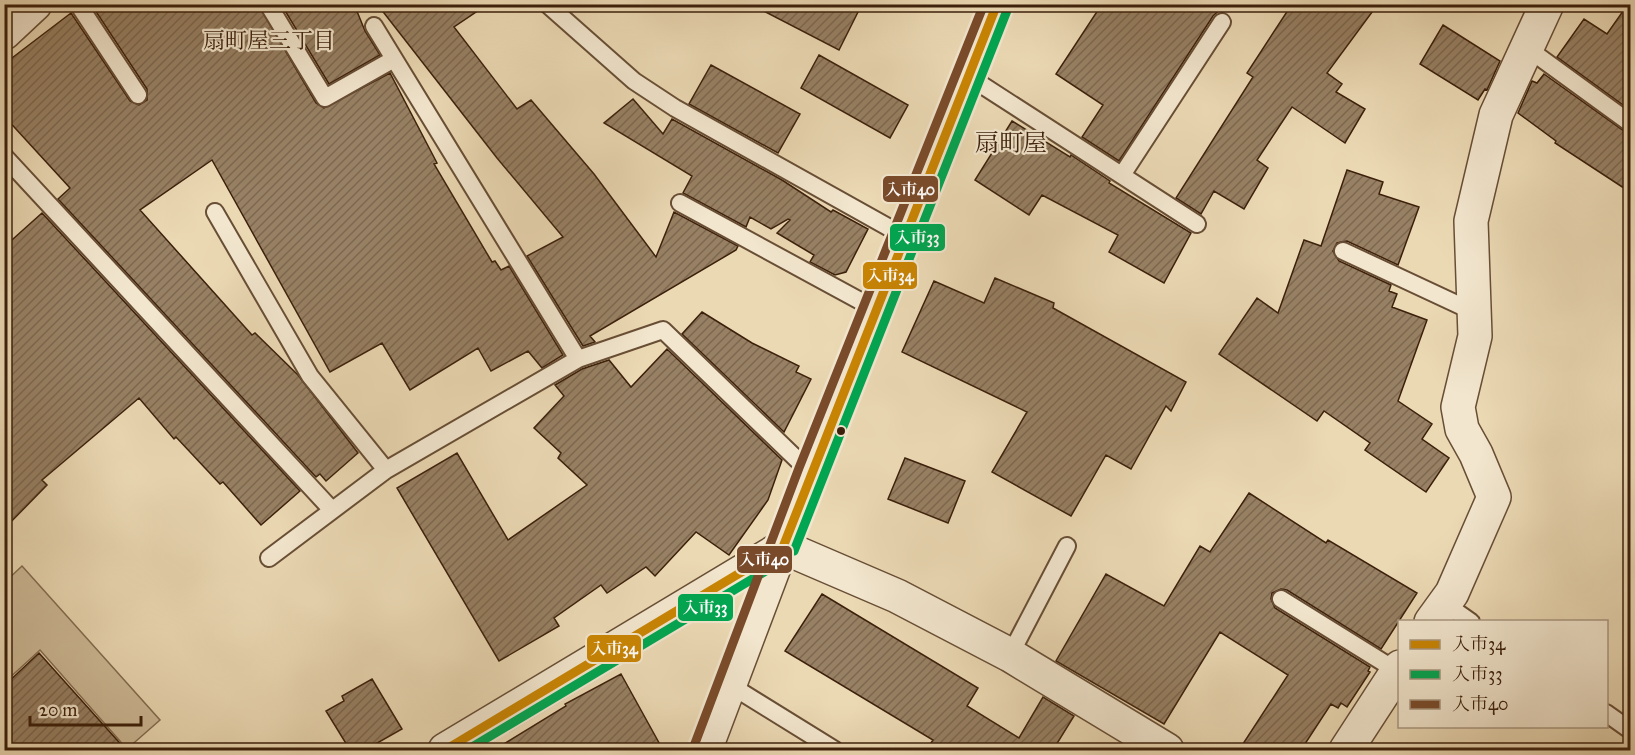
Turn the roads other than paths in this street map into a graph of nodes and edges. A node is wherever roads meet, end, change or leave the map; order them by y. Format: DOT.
graph roads {
  1 [pos="35,4"];
  2 [pos="78,4"];
  3 [pos="268,4"];
  4 [pos="547,4"];
  5 [pos="997,4"];
  6 [pos="1545,5"];
  7 [pos="1222,22"];
  8 [pos="374,26"];
  9 [pos="4,33"];
  10 [pos="1527,48"];
  11 [pos="394,59"];
  12 [pos="968,76"];
  13 [pos="138,95"];
  14 [pos="1630,123"];
  15 [pos="4,156"];
  16 [pos="1122,176"];
  17 [pos="680,203"];
  18 [pos="215,212"];
  19 [pos="1197,224"];
  20 [pos="904,236"];
  21 [pos="1343,251"];
  22 [pos="875,309"];
  23 [pos="1476,313"];
  24 [pos="578,359"];
  25 [pos="386,470"];
  26 [pos="810,472"];
  27 [pos="331,509"];
  28 [pos="1067,546"];
  29 [pos="783,547"];
  30 [pos="269,558"];
  31 [pos="1281,599"];
  32 [pos="1438,612"];
  33 [pos="1467,620"];
  34 [pos="1010,655"];
  35 [pos="1398,669"];
  36 [pos="730,685"];
  37 [pos="1608,714"];
  38 [pos="1630,730"];
  39 [pos="445,750"];
  40 [pos="705,750"];
  41 [pos="835,750"];
  42 [pos="1167,750"];
  43 [pos="1346,750"];
  1 -- 9 [label="street"];
  2 -- 13 [label="lane"];
  3 -- 11 [label="lane"];
  4 -- 20 [label="lane"];
  5 -- 12 [label="street"];
  6 -- 10 [label="street"];
  7 -- 16 [label="lane"];
  8 -- 11 [label="lane"];
  10 -- 14 [label="lane"];
  10 -- 23 [label="street"];
  11 -- 24 [label="lane"];
  12 -- 16 [label="lane"];
  12 -- 20 [label="street"];
  15 -- 27 [label="lane"];
  16 -- 19 [label="lane"];
  17 -- 22 [label="lane"];
  18 -- 25 [label="lane"];
  20 -- 22 [label="street"];
  21 -- 23 [label="lane"];
  22 -- 26 [label="street"];
  23 -- 32 [label="street"];
  24 -- 25 [label="lane"];
  24 -- 26 [label="lane"];
  25 -- 27 [label="lane"];
  26 -- 29 [label="street"];
  27 -- 30 [label="lane"];
  28 -- 34 [label="lane"];
  29 -- 34 [label="street"];
  29 -- 36 [label="street"];
  29 -- 39 [label="street"];
  31 -- 35 [label="lane"];
  32 -- 33 [label="lane"];
  34 -- 42 [label="street"];
  35 -- 43 [label="street"];
  36 -- 40 [label="street"];
  36 -- 41 [label="lane"];
  37 -- 38 [label="lane"];
}
